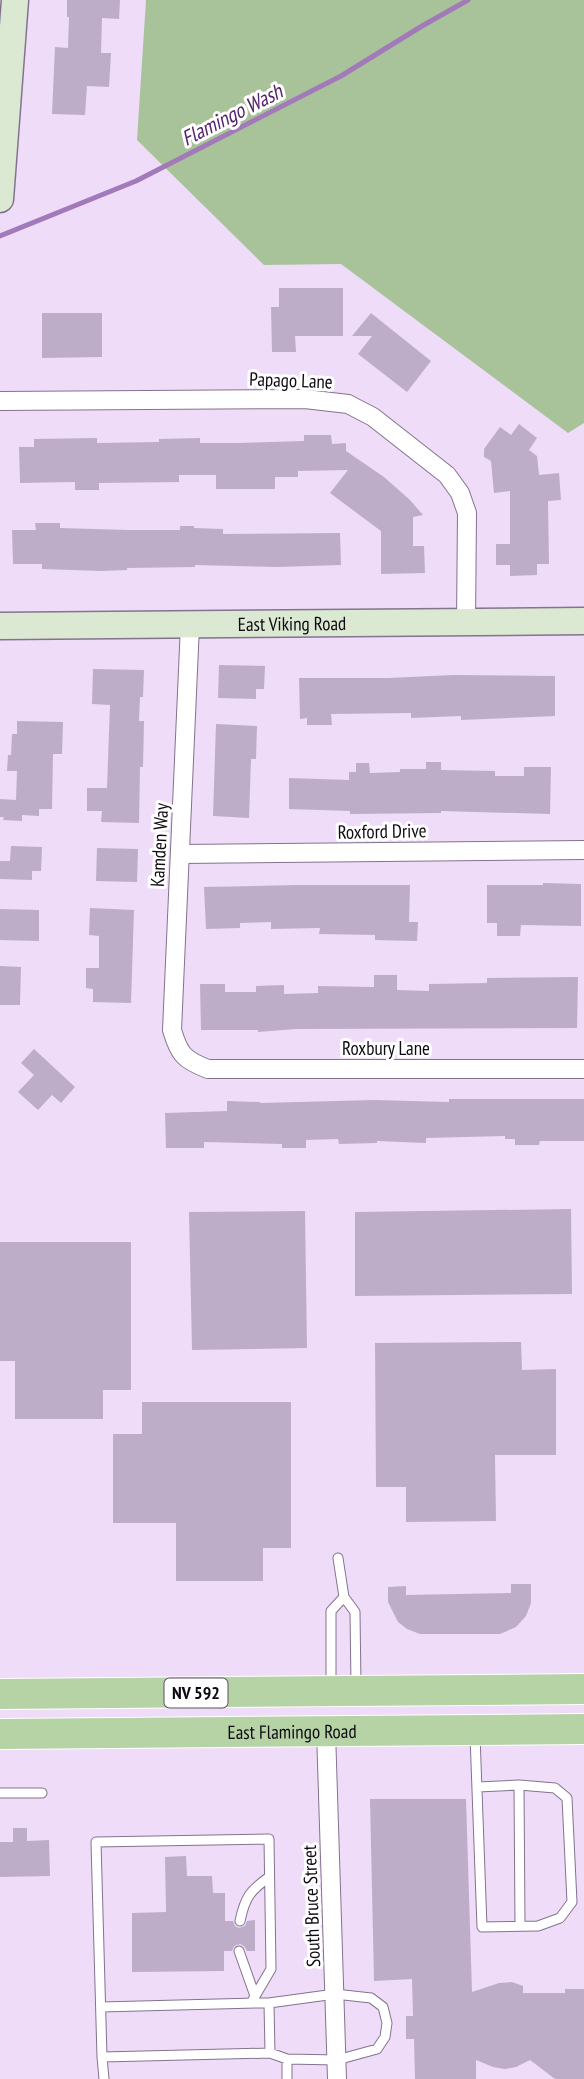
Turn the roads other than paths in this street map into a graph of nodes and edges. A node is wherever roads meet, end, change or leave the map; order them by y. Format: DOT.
graph roads {
  1 [pos="15,0"];
  2 [pos="5,63"];
  3 [pos="1,187"];
  4 [pos="0,199"];
  5 [pos="0,401"];
  6 [pos="584,621"];
  7 [pos="466,622"];
  8 [pos="190,625"];
  9 [pos="0,626"];
  10 [pos="584,850"];
  11 [pos="180,854"];
  12 [pos="190,1062"];
  13 [pos="584,1069"];
  14 [pos="338,1558"];
  15 [pos="344,1597"];
  16 [pos="584,1689"];
  17 [pos="427,1691"];
  18 [pos="344,1692"];
  19 [pos="0,1694"];
  20 [pos="584,1729"];
  21 [pos="475,1730"];
  22 [pos="326,1731"];
  23 [pos="247,1732"];
  24 [pos="0,1734"];
  25 [pos="519,1785"];
  26 [pos="478,1787"];
  27 [pos="0,1793"];
  28 [pos="42,1793"];
  29 [pos="269,1877"];
  30 [pos="240,1921"];
  31 [pos="520,1926"];
  32 [pos="240,1951"];
  33 [pos="335,1994"];
  34 [pos="253,1999"];
  35 [pos="269,2003"];
  36 [pos="101,2007"];
  37 [pos="270,2053"];
  38 [pos="102,2057"];
  39 [pos="287,2059"];
  40 [pos="337,2060"];
  41 [pos="104,2079"];
  42 [pos="287,2079"];
  43 [pos="337,2079"];
  1 -- 2 [label="street"];
  2 -- 3 [label="street"];
  3 -- 4 [label="street"];
  5 -- 7 [label="street, Papago Lane"];
  6 -- 7 [label="street, East Viking Road"];
  7 -- 8 [label="street, East Viking Road"];
  8 -- 9 [label="street, East Viking Road"];
  8 -- 11 [label="street, Kamden Way"];
  10 -- 11 [label="street, Roxford Drive"];
  11 -- 12 [label="street, Kamden Way"];
  12 -- 13 [label="street, Roxbury Lane"];
  14 -- 15 [label="lane"];
  15 -- 18 [label="lane"];
  15 -- 18 [label="lane"];
  16 -- 17 [label="main road, East Flamingo Road / NV 592"];
  17 -- 18 [label="main road, East Flamingo Road / NV 592"];
  17 -- 22 [label="main road"];
  18 -- 19 [label="main road, East Flamingo Road / NV 592"];
  18 -- 23 [label="main road"];
  20 -- 21 [label="main road, East Flamingo Road / NV 592"];
  21 -- 22 [label="main road, East Flamingo Road / NV 592"];
  21 -- 26 [label="lane"];
  22 -- 23 [label="main road, East Flamingo Road / NV 592"];
  22 -- 33 [label="street, South Bruce Street"];
  23 -- 24 [label="main road, East Flamingo Road / NV 592"];
  25 -- 26 [label="lane"];
  25 -- 31 [label="lane"];
  25 -- 31 [label="lane"];
  26 -- 31 [label="lane"];
  27 -- 28 [label="lane"];
  29 -- 30 [label="lane"];
  29 -- 34 [label="lane"];
  29 -- 36 [label="lane"];
  32 -- 34 [label="lane"];
  33 -- 35 [label="lane"];
  33 -- 40 [label="street, South Bruce Street"];
  33 -- 40 [label="lane"];
  34 -- 35 [label="lane"];
  34 -- 36 [label="lane"];
  35 -- 37 [label="lane"];
  36 -- 38 [label="lane"];
  37 -- 38 [label="lane"];
  37 -- 39 [label="lane"];
  38 -- 41 [label="lane"];
  39 -- 40 [label="lane"];
  39 -- 42 [label="lane"];
  40 -- 43 [label="street, South Bruce Street"];
}
